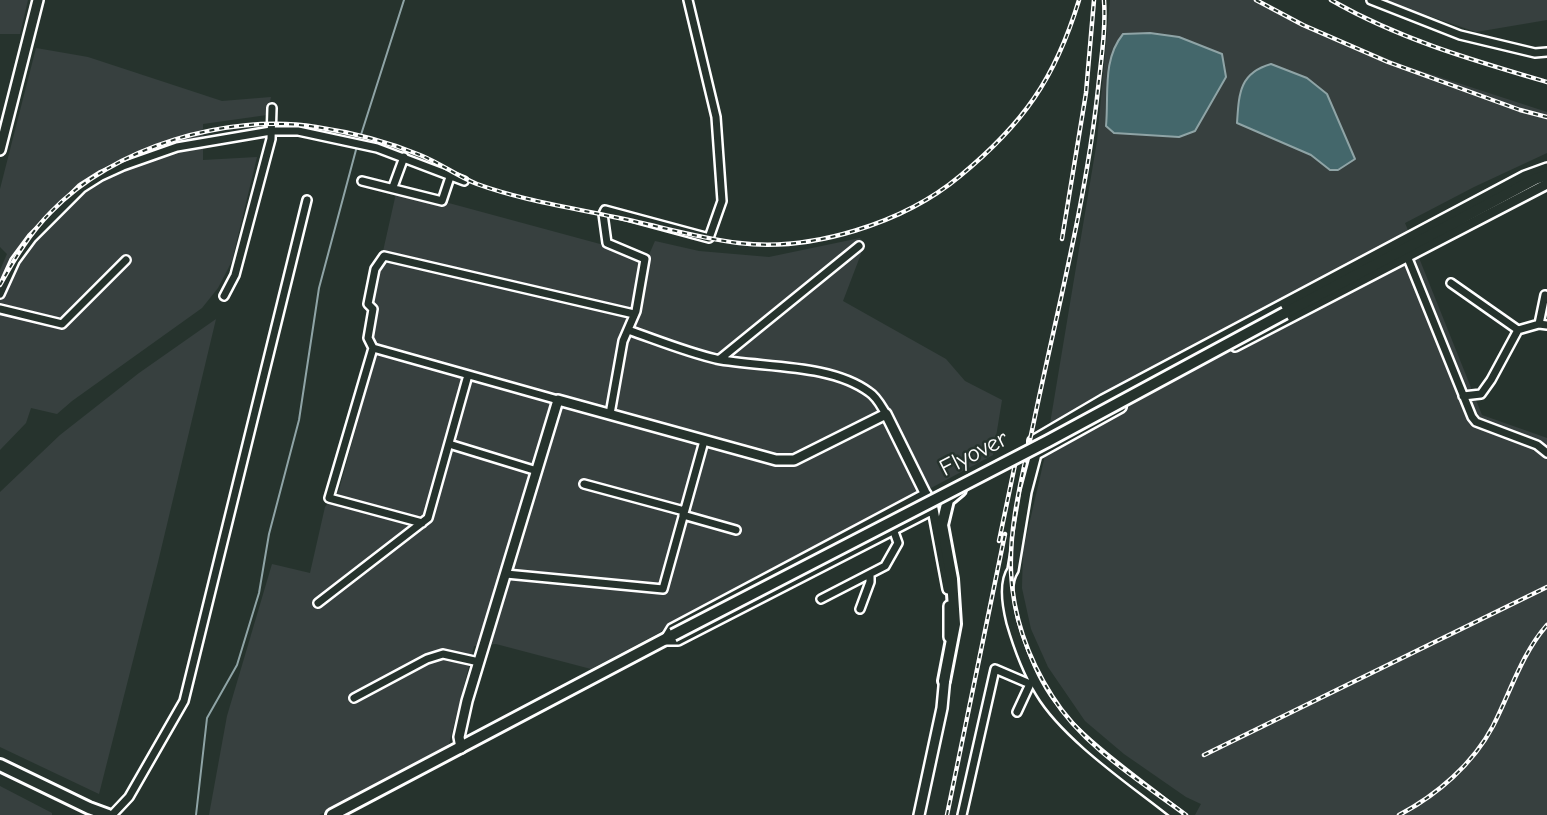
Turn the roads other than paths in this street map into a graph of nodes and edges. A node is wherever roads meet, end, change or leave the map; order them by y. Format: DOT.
graph roads {
  1 [pos="38,0"];
  2 [pos="688,0"];
  3 [pos="1371,0"];
  4 [pos="1547,52"];
  5 [pos="272,108"];
  6 [pos="271,131"];
  7 [pos="0,150"];
  8 [pos="404,157"];
  9 [pos="1547,168"];
  10 [pos="1547,175"];
  11 [pos="450,177"];
  12 [pos="464,180"];
  13 [pos="362,181"];
  14 [pos="1547,184"];
  15 [pos="393,187"];
  16 [pos="307,200"];
  17 [pos="859,246"];
  18 [pos="1407,256"];
  19 [pos="126,260"];
  20 [pos="1343,281"];
  21 [pos="1451,284"];
  22 [pos="0,294"];
  23 [pos="1545,295"];
  24 [pos="224,296"];
  25 [pos="1301,304"];
  26 [pos="0,309"];
  27 [pos="634,314"];
  28 [pos="1543,325"];
  29 [pos="628,330"];
  30 [pos="1518,330"];
  31 [pos="373,348"];
  32 [pos="720,359"];
  33 [pos="468,375"];
  34 [pos="1463,396"];
  35 [pos="558,400"];
  36 [pos="610,414"];
  37 [pos="886,414"];
  38 [pos="704,441"];
  39 [pos="449,444"];
  40 [pos="1547,453"];
  41 [pos="1036,454"];
  42 [pos="991,469"];
  43 [pos="537,471"];
  44 [pos="584,484"];
  45 [pos="926,494"];
  46 [pos="933,509"];
  47 [pos="684,513"];
  48 [pos="422,523"];
  49 [pos="736,530"];
  50 [pos="893,530"];
  51 [pos="506,574"];
  52 [pos="870,574"];
  53 [pos="821,599"];
  54 [pos="318,603"];
  55 [pos="860,609"];
  56 [pos="669,638"];
  57 [pos="479,662"];
  58 [pos="944,681"];
  59 [pos="354,698"];
  60 [pos="1017,712"];
  61 [pos="461,748"];
  62 [pos="0,759"];
  63 [pos="0,765"];
  64 [pos="32,778"];
  65 [pos="110,815"];
  66 [pos="332,815"];
  67 [pos="919,815"];
  68 [pos="962,815"];
  69 [pos="1177,815"];
  1 -- 7 [label="street"];
  2 -- 27 [label="street"];
  3 -- 4 [label="street"];
  5 -- 6 [label="street"];
  6 -- 8 [label="street"];
  6 -- 22 [label="street"];
  6 -- 24 [label="street"];
  8 -- 11 [label="street"];
  8 -- 15 [label="street"];
  9 -- 20 [label="street"];
  10 -- 20 [label="main road, Flyover"];
  11 -- 12 [label="street"];
  11 -- 15 [label="street"];
  13 -- 15 [label="street"];
  14 -- 18 [label="street"];
  16 -- 65 [label="street"];
  17 -- 32 [label="street"];
  18 -- 20 [label="street"];
  18 -- 34 [label="street"];
  19 -- 26 [label="street"];
  20 -- 25 [label="main road, Flyover"];
  21 -- 30 [label="street"];
  23 -- 28 [label="street"];
  25 -- 41 [label="street"];
  25 -- 41 [label="street"];
  25 -- 42 [label="main road, Flyover, bridge"];
  27 -- 29 [label="street"];
  27 -- 31 [label="street"];
  28 -- 30 [label="street"];
  29 -- 32 [label="street"];
  29 -- 36 [label="street"];
  30 -- 34 [label="street"];
  31 -- 33 [label="street"];
  31 -- 48 [label="street"];
  32 -- 37 [label="street"];
  33 -- 35 [label="street"];
  33 -- 39 [label="street"];
  34 -- 40 [label="street"];
  35 -- 36 [label="street"];
  35 -- 43 [label="street"];
  36 -- 38 [label="street"];
  37 -- 38 [label="street"];
  37 -- 45 [label="street"];
  38 -- 47 [label="street"];
  39 -- 43 [label="street"];
  39 -- 48 [label="street"];
  41 -- 69 [label="street"];
  42 -- 56 [label="main road, Flyover, bridge"];
  42 -- 58 [label="main road, bridge"];
  43 -- 51 [label="street"];
  44 -- 47 [label="street"];
  45 -- 46 [label="street"];
  45 -- 56 [label="street"];
  46 -- 50 [label="street"];
  46 -- 58 [label="street"];
  47 -- 49 [label="street"];
  47 -- 51 [label="street"];
  48 -- 54 [label="street"];
  50 -- 52 [label="street"];
  50 -- 56 [label="street"];
  51 -- 57 [label="street"];
  52 -- 53 [label="street"];
  52 -- 55 [label="street"];
  56 -- 61 [label="main road, Flyover"];
  57 -- 59 [label="street"];
  57 -- 61 [label="street"];
  58 -- 67 [label="street"];
  60 -- 68 [label="street"];
  61 -- 66 [label="main road, Flyover"];
  62 -- 64 [label="main road"];
  63 -- 64 [label="main road"];
  64 -- 65 [label="main road"];
}
